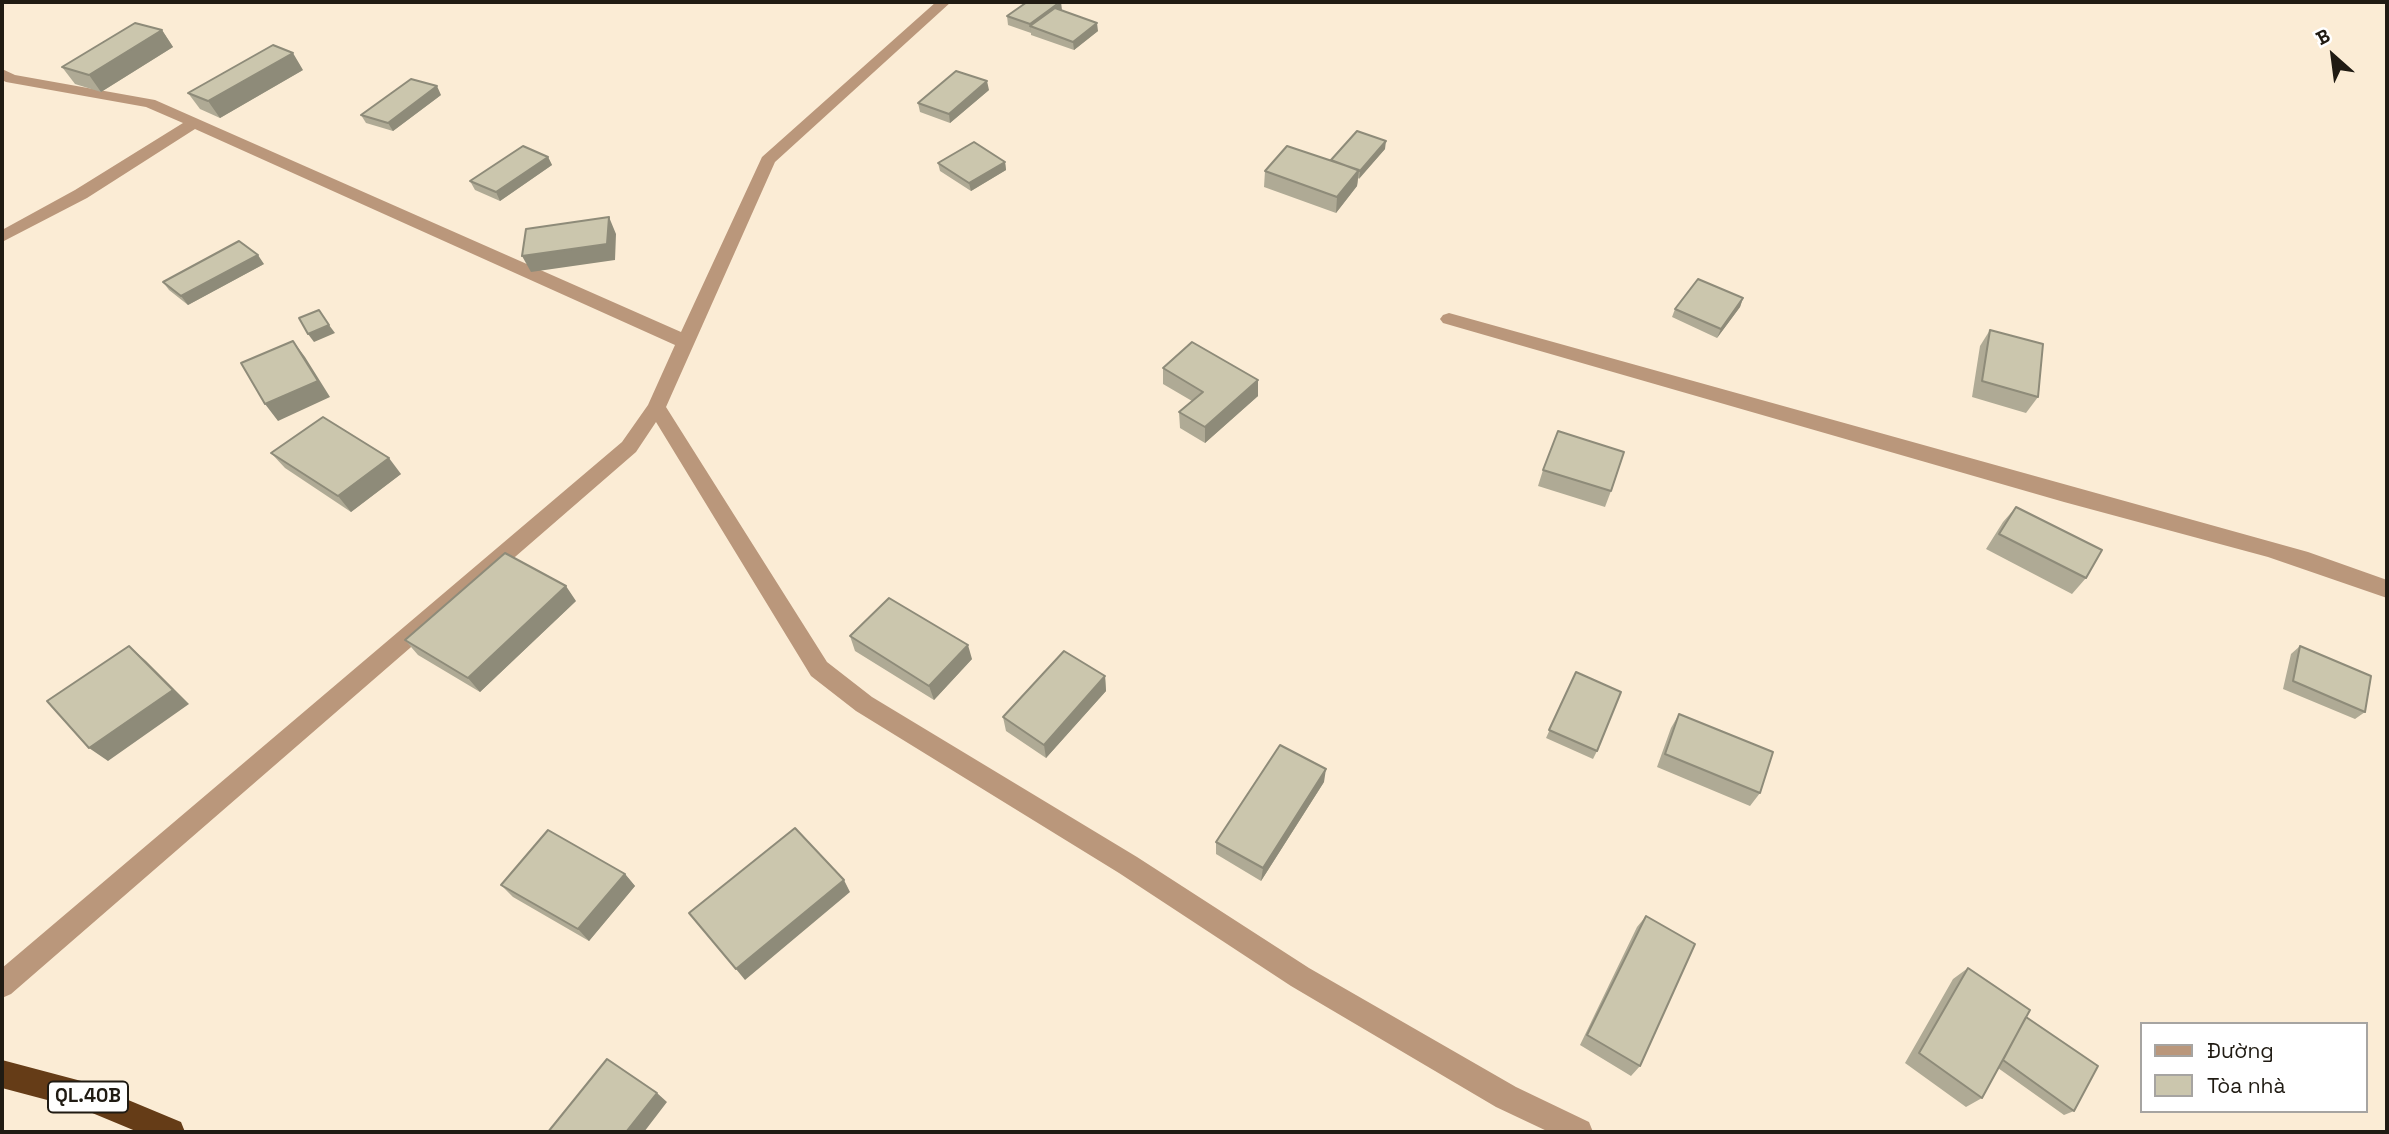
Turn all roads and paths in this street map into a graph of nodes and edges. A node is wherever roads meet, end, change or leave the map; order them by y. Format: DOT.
graph roads {
  1 [pos="944,2"];
  2 [pos="2,73"];
  3 [pos="194,123"];
  4 [pos="2,237"];
  5 [pos="1449,319"];
  6 [pos="685,342"];
  7 [pos="656,407"];
  8 [pos="2387,589"];
  9 [pos="2,985"];
  10 [pos="2,1074"];
  11 [pos="171,1132"];
  12 [pos="1579,1132"];
  1 -- 6 [label="street"];
  2 -- 3 [label="street"];
  3 -- 4 [label="street"];
  3 -- 6 [label="street"];
  5 -- 8 [label="street"];
  6 -- 7 [label="street"];
  7 -- 9 [label="street"];
  7 -- 12 [label="street"];
  10 -- 11 [label="highway, QL.40B"];
}
